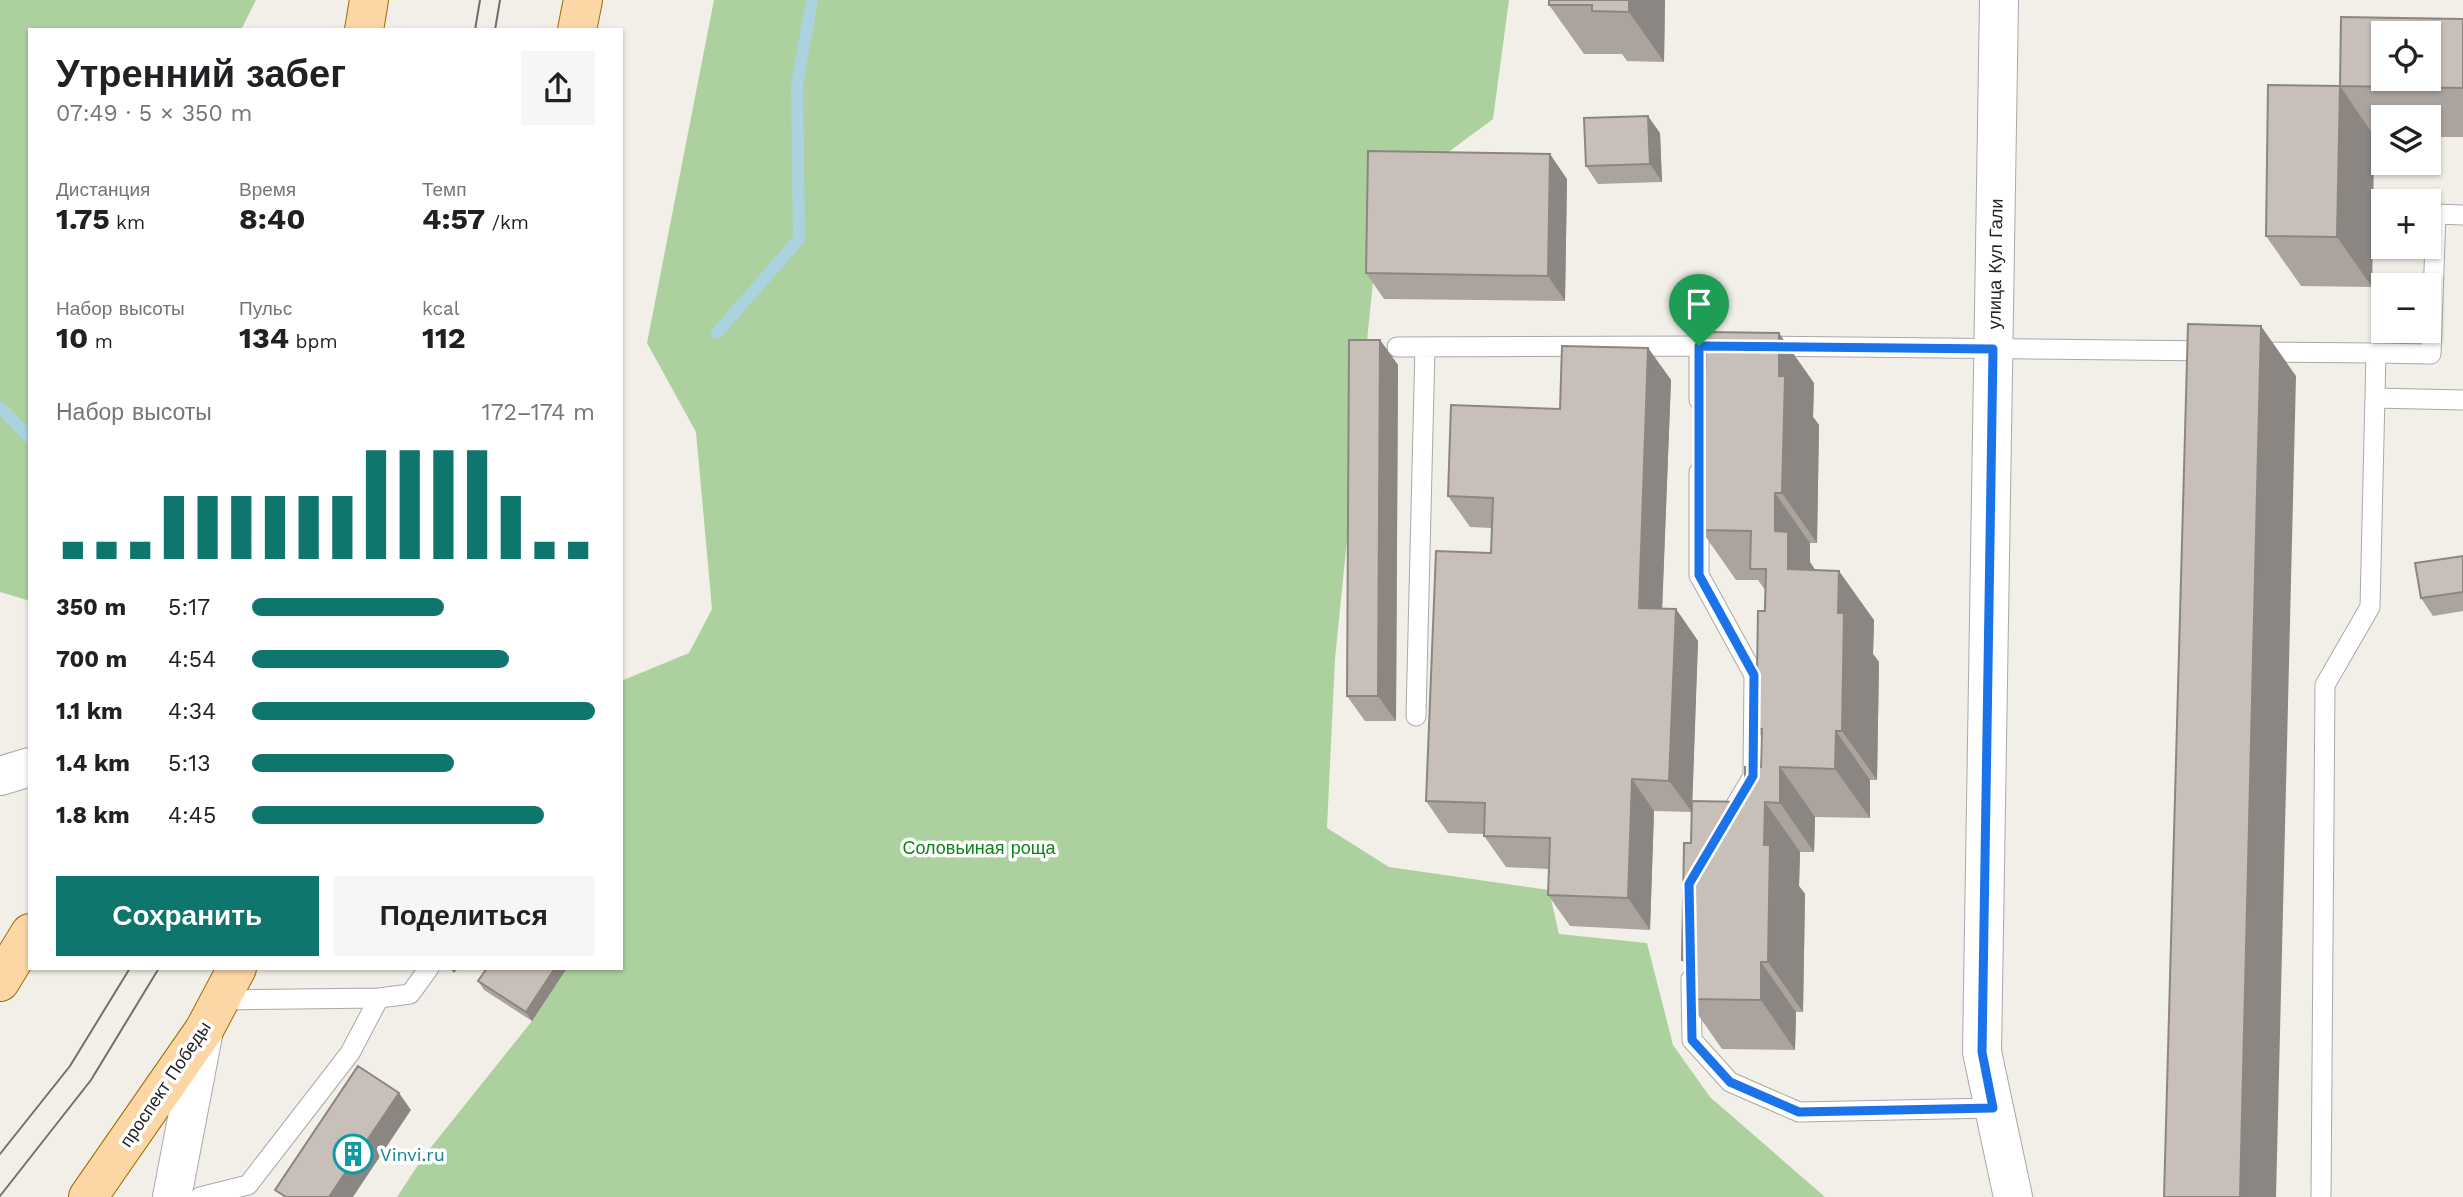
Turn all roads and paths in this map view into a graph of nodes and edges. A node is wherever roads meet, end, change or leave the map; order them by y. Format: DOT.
graph roads {
  1 [pos="369,0"];
  2 [pos="583,0"];
  3 [pos="1999,0"];
  4 [pos="364,28"];
  5 [pos="577,28"];
  6 [pos="2463,215"];
  7 [pos="1699,346"];
  8 [pos="1396,347"];
  9 [pos="1425,347"];
  10 [pos="1993,349"];
  11 [pos="2376,353"];
  12 [pos="2375,398"];
  13 [pos="2463,400"];
  14 [pos="1699,413"];
  15 [pos="1699,454"];
  16 [pos="1416,716"];
  17 [pos="28,768"];
  18 [pos="0,776"];
  19 [pos="1717,836"];
  20 [pos="28,936"];
  21 [pos="1690,962"];
  22 [pos="427,970"];
  23 [pos="0,982"];
  24 [pos="379,998"];
  25 [pos="220,999"];
  26 [pos="1993,1108"];
  27 [pos="88,1197"];
  28 [pos="172,1197"];
  29 [pos="200,1197"];
  30 [pos="2013,1197"];
  31 [pos="2321,1197"];
  1 -- 4 [label="main road"];
  2 -- 5 [label="main road"];
  3 -- 10 [label="street, улица Кул Гали"];
  6 -- 11 [label="lane"];
  7 -- 9 [label="lane"];
  7 -- 10 [label="lane"];
  7 -- 14 [label="lane"];
  8 -- 9 [label="lane"];
  9 -- 16 [label="lane"];
  10 -- 11 [label="lane"];
  10 -- 26 [label="street, улица Кул Гали"];
  11 -- 12 [label="lane"];
  12 -- 13 [label="lane"];
  12 -- 31 [label="lane"];
  15 -- 19 [label="lane"];
  17 -- 18 [label="street"];
  20 -- 23 [label="main road"];
  21 -- 26 [label="lane"];
  22 -- 24 [label="lane"];
  24 -- 25 [label="lane"];
  24 -- 29 [label="lane"];
  25 -- 27 [label="main road, проспект Победы"];
  25 -- 28 [label="street"];
  26 -- 30 [label="street, улица Кул Гали"];
}
